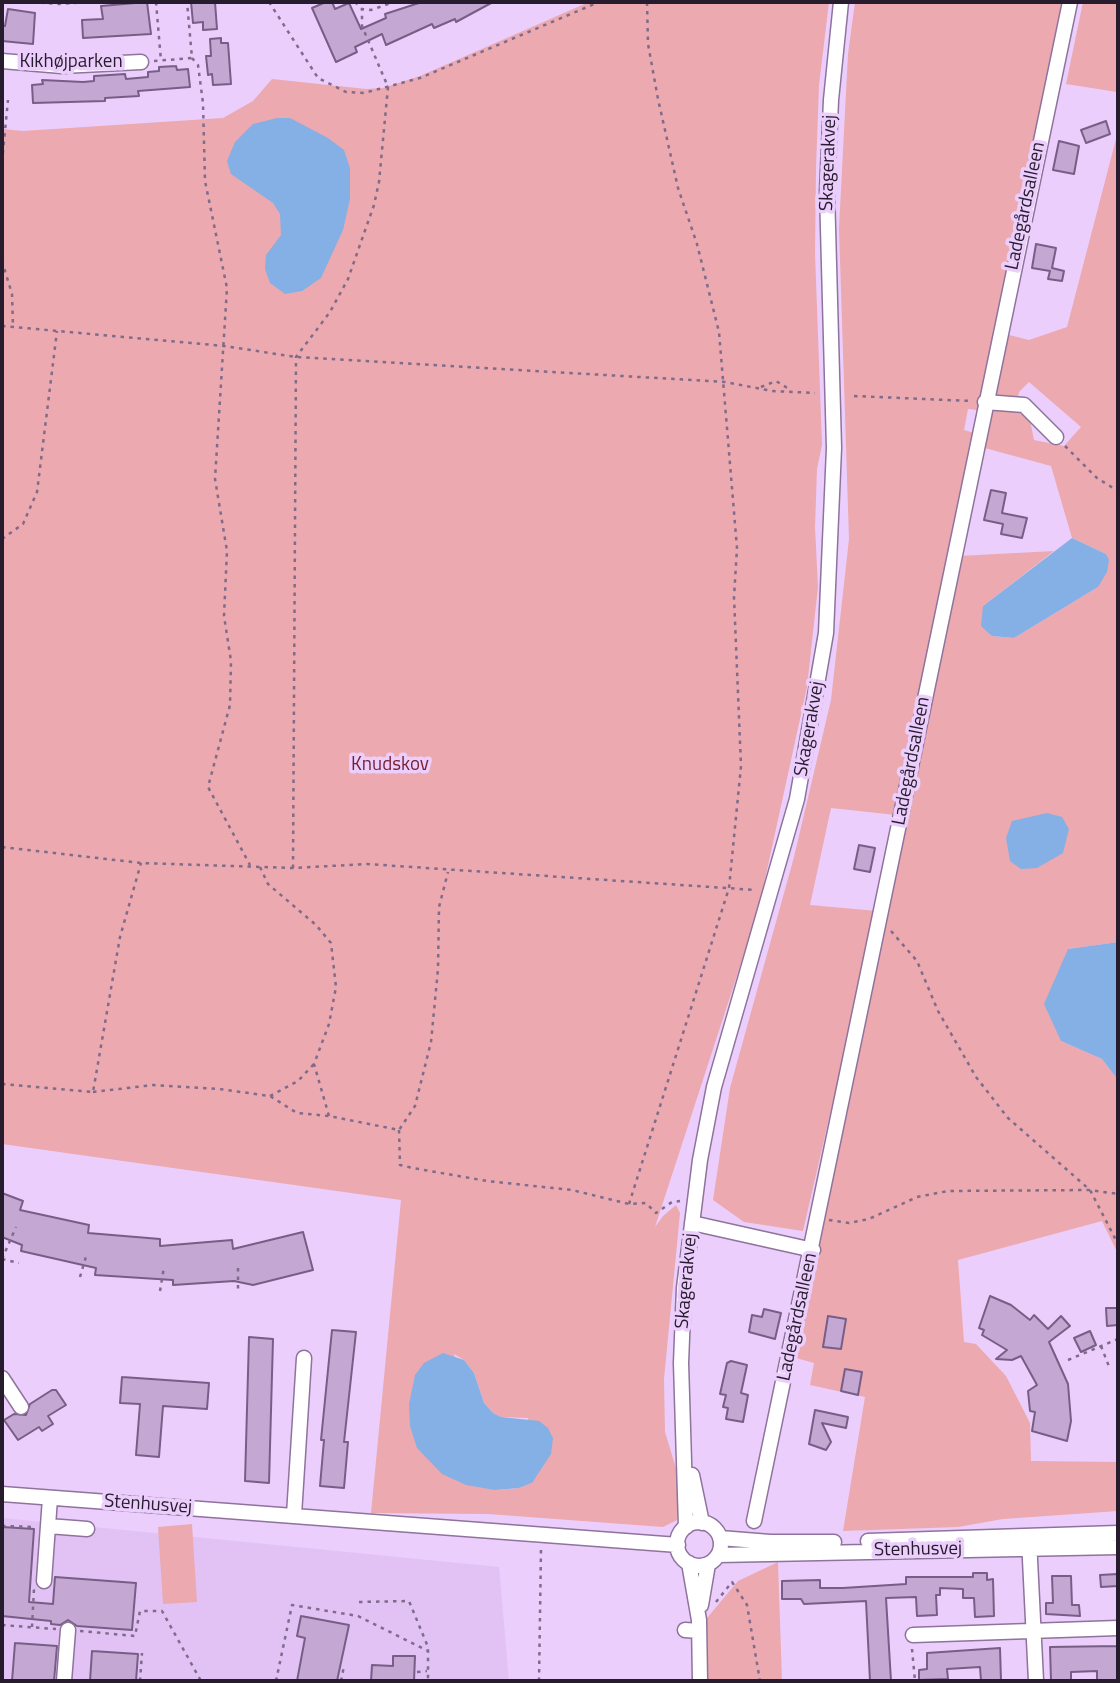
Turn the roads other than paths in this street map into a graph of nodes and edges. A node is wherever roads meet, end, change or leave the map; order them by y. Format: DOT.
graph roads {
  1 [pos="841,2"];
  2 [pos="1070,2"];
  3 [pos="2,61"];
  4 [pos="141,62"];
  5 [pos="985,402"];
  6 [pos="1056,437"];
  7 [pos="692,1223"];
  8 [pos="813,1250"];
  9 [pos="304,1358"];
  10 [pos="2,1378"];
  11 [pos="21,1407"];
  12 [pos="685,1442"];
  13 [pos="2,1494"];
  14 [pos="50,1498"];
  15 [pos="294,1515"];
  16 [pos="754,1521"];
  17 [pos="702,1523"];
  18 [pos="48,1526"];
  19 [pos="686,1527"];
  20 [pos="87,1530"];
  21 [pos="1118,1533"];
  22 [pos="1056,1535"];
  23 [pos="720,1538"];
  24 [pos="974,1538"];
  25 [pos="1029,1542"];
  26 [pos="678,1545"];
  27 [pos="1089,1547"];
  28 [pos="1118,1547"];
  29 [pos="1118,1553"];
  30 [pos="713,1560"];
  31 [pos="689,1563"];
  32 [pos="44,1581"];
  33 [pos="694,1626"];
  34 [pos="1118,1628"];
  35 [pos="68,1630"];
  36 [pos="1033,1631"];
  37 [pos="913,1635"];
  38 [pos="695,1674"];
  39 [pos="64,1681"];
  40 [pos="1036,1681"];
  1 -- 7 [label="street, Skagerakvej"];
  2 -- 5 [label="street, Ladegårdsalleen"];
  3 -- 4 [label="street, Kikhøjparken"];
  5 -- 6 [label="street"];
  5 -- 8 [label="street, Ladegårdsalleen"];
  7 -- 8 [label="street"];
  7 -- 12 [label="street, Skagerakvej"];
  8 -- 16 [label="street, Ladegårdsalleen"];
  9 -- 15 [label="street"];
  10 -- 11 [label="street"];
  12 -- 17 [label="street, Skagerakvej"];
  12 -- 19 [label="street, Skagerakvej"];
  13 -- 14 [label="street, Stenhusvej"];
  14 -- 15 [label="street, Stenhusvej"];
  14 -- 18 [label="street"];
  15 -- 26 [label="street, Stenhusvej"];
  17 -- 19 [label="street"];
  17 -- 23 [label="street"];
  18 -- 20 [label="street"];
  18 -- 32 [label="street"];
  19 -- 26 [label="street"];
  21 -- 22 [label="street, Stenhusvej"];
  22 -- 24 [label="street"];
  22 -- 25 [label="street, Stenhusvej"];
  23 -- 24 [label="street, Stenhusvej"];
  23 -- 30 [label="street"];
  24 -- 25 [label="street, Stenhusvej"];
  25 -- 27 [label="street, Stenhusvej"];
  25 -- 30 [label="street, Stenhusvej"];
  25 -- 36 [label="street"];
  26 -- 31 [label="street"];
  27 -- 28 [label="street, Stenhusvej"];
  27 -- 29 [label="street"];
  30 -- 31 [label="street"];
  30 -- 33 [label="street"];
  31 -- 33 [label="street"];
  33 -- 38 [label="street"];
  34 -- 36 [label="street"];
  35 -- 39 [label="street"];
  36 -- 37 [label="street"];
  36 -- 40 [label="street"];
}
